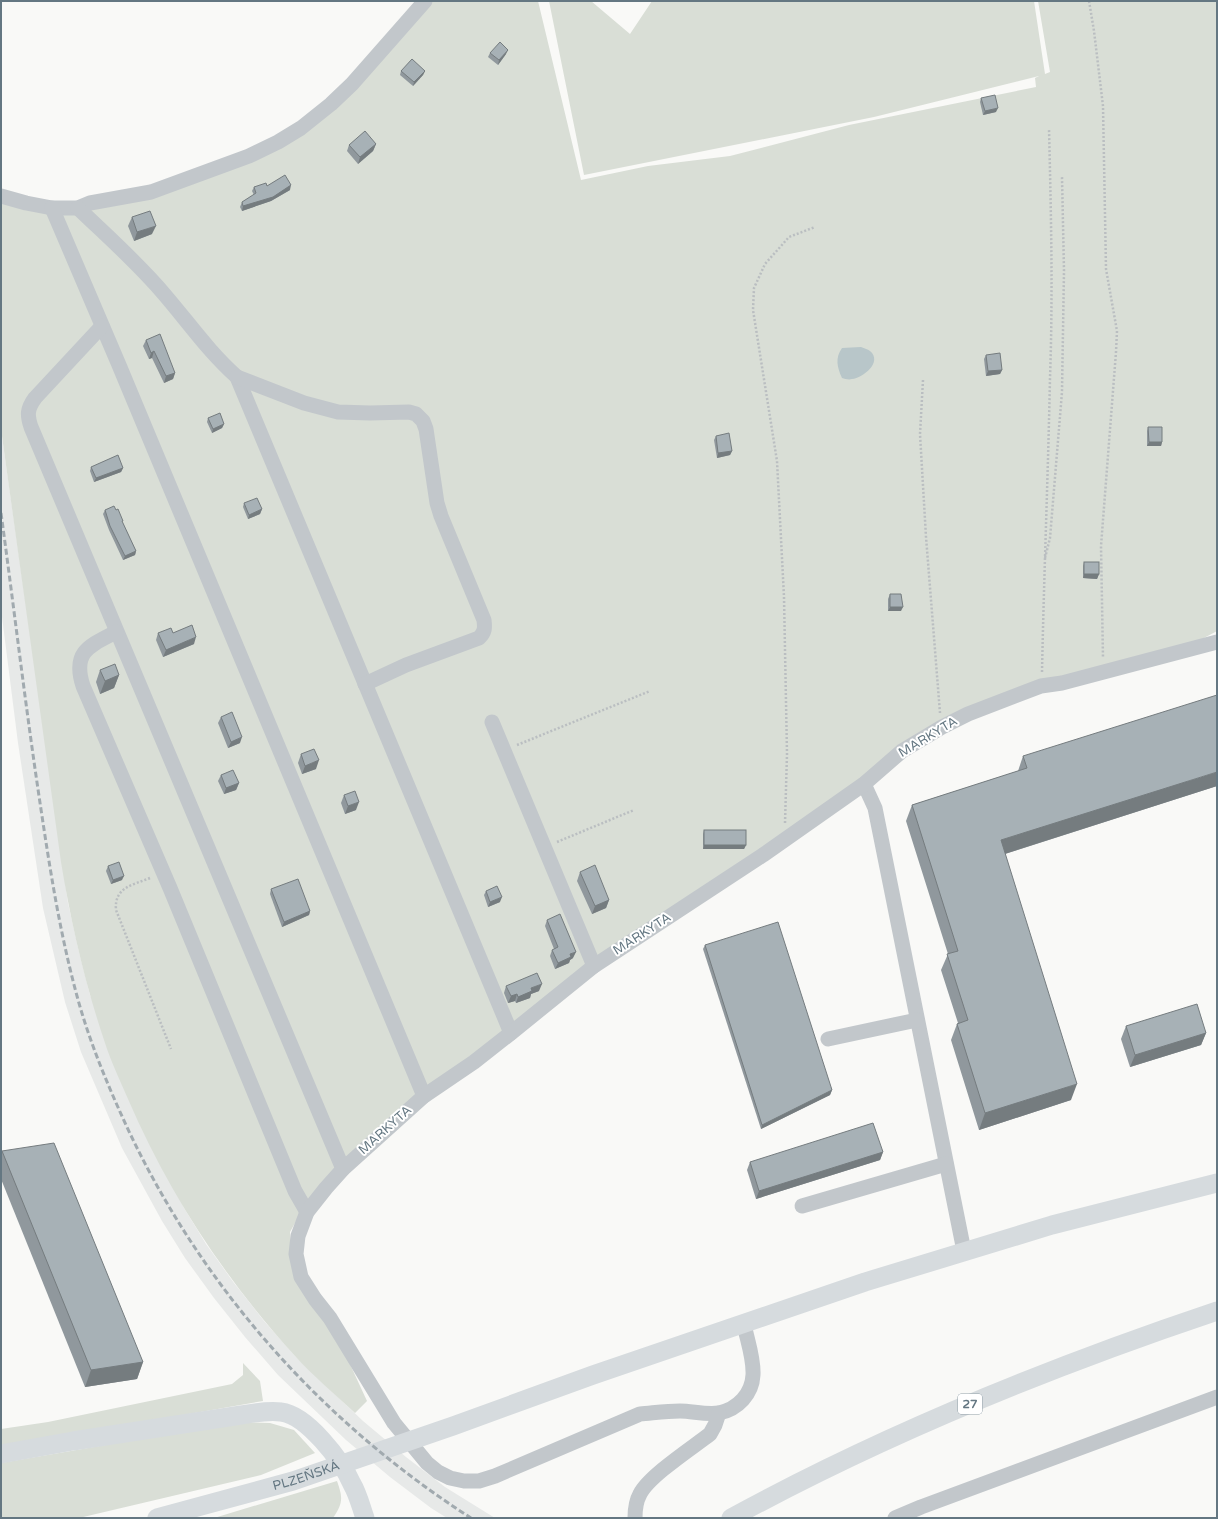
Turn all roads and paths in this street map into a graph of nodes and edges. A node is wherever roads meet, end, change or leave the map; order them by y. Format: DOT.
graph roads {
  1 [pos="425,1"];
  2 [pos="1089,1"];
  3 [pos="1049,130"];
  4 [pos="1062,177"];
  5 [pos="1,196"];
  6 [pos="52,208"];
  7 [pos="78,208"];
  8 [pos="815,226"];
  9 [pos="102,326"];
  10 [pos="237,377"];
  11 [pos="923,380"];
  12 [pos="1044,564"];
  13 [pos="116,632"];
  14 [pos="1217,642"];
  15 [pos="1103,672"];
  16 [pos="365,684"];
  17 [pos="1042,686"];
  18 [pos="650,692"];
  19 [pos="492,722"];
  20 [pos="942,727"];
  21 [pos="504,751"];
  22 [pos="864,784"];
  23 [pos="634,810"];
  24 [pos="784,840"];
  25 [pos="545,847"];
  26 [pos="164,872"];
  27 [pos="594,966"];
  28 [pos="917,1020"];
  29 [pos="511,1033"];
  30 [pos="828,1039"];
  31 [pos="171,1049"];
  32 [pos="424,1096"];
  33 [pos="946,1164"];
  34 [pos="343,1169"];
  35 [pos="1217,1183"];
  36 [pos="802,1206"];
  37 [pos="307,1212"];
  38 [pos="964,1251"];
  39 [pos="1217,1311"];
  40 [pos="744,1324"];
  41 [pos="1217,1397"];
  42 [pos="719,1413"];
  43 [pos="1,1454"];
  44 [pos="157,1518"];
  45 [pos="365,1518"];
  46 [pos="635,1518"];
  47 [pos="731,1518"];
  48 [pos="895,1518"];
  1 -- 7 [label="street"];
  2 -- 15 [label="path"];
  3 -- 12 [label="path"];
  4 -- 12 [label="path"];
  5 -- 6 [label="street"];
  6 -- 7 [label="street"];
  6 -- 9 [label="street"];
  7 -- 10 [label="street"];
  8 -- 24 [label="path"];
  9 -- 13 [label="street"];
  9 -- 32 [label="street"];
  10 -- 16 [label="street"];
  10 -- 16 [label="street"];
  11 -- 20 [label="path"];
  12 -- 17 [label="path"];
  13 -- 26 [label="street"];
  13 -- 34 [label="street"];
  14 -- 15 [label="street, MARKYTA"];
  15 -- 17 [label="street, MARKYTA"];
  16 -- 29 [label="street"];
  17 -- 20 [label="street, MARKYTA"];
  18 -- 21 [label="path"];
  19 -- 21 [label="street"];
  20 -- 22 [label="street, MARKYTA"];
  21 -- 25 [label="street"];
  22 -- 24 [label="street, MARKYTA"];
  22 -- 28 [label="street"];
  23 -- 25 [label="path"];
  24 -- 27 [label="street, MARKYTA"];
  25 -- 27 [label="street"];
  26 -- 31 [label="path"];
  26 -- 37 [label="street"];
  27 -- 29 [label="street, MARKYTA"];
  28 -- 30 [label="street"];
  28 -- 33 [label="street"];
  29 -- 32 [label="street, MARKYTA"];
  32 -- 34 [label="street, MARKYTA"];
  33 -- 36 [label="street"];
  33 -- 38 [label="street"];
  34 -- 37 [label="street, MARKYTA"];
  35 -- 38 [label="main road, PLZEŇSKÁ"];
  37 -- 42 [label="street, MARKYTA"];
  38 -- 40 [label="main road, PLZEŇSKÁ"];
  39 -- 47 [label="main road, 27"];
  40 -- 42 [label="street"];
  40 -- 44 [label="main road, PLZEŇSKÁ"];
  41 -- 48 [label="street"];
  42 -- 46 [label="street"];
  43 -- 45 [label="main road"];
}
